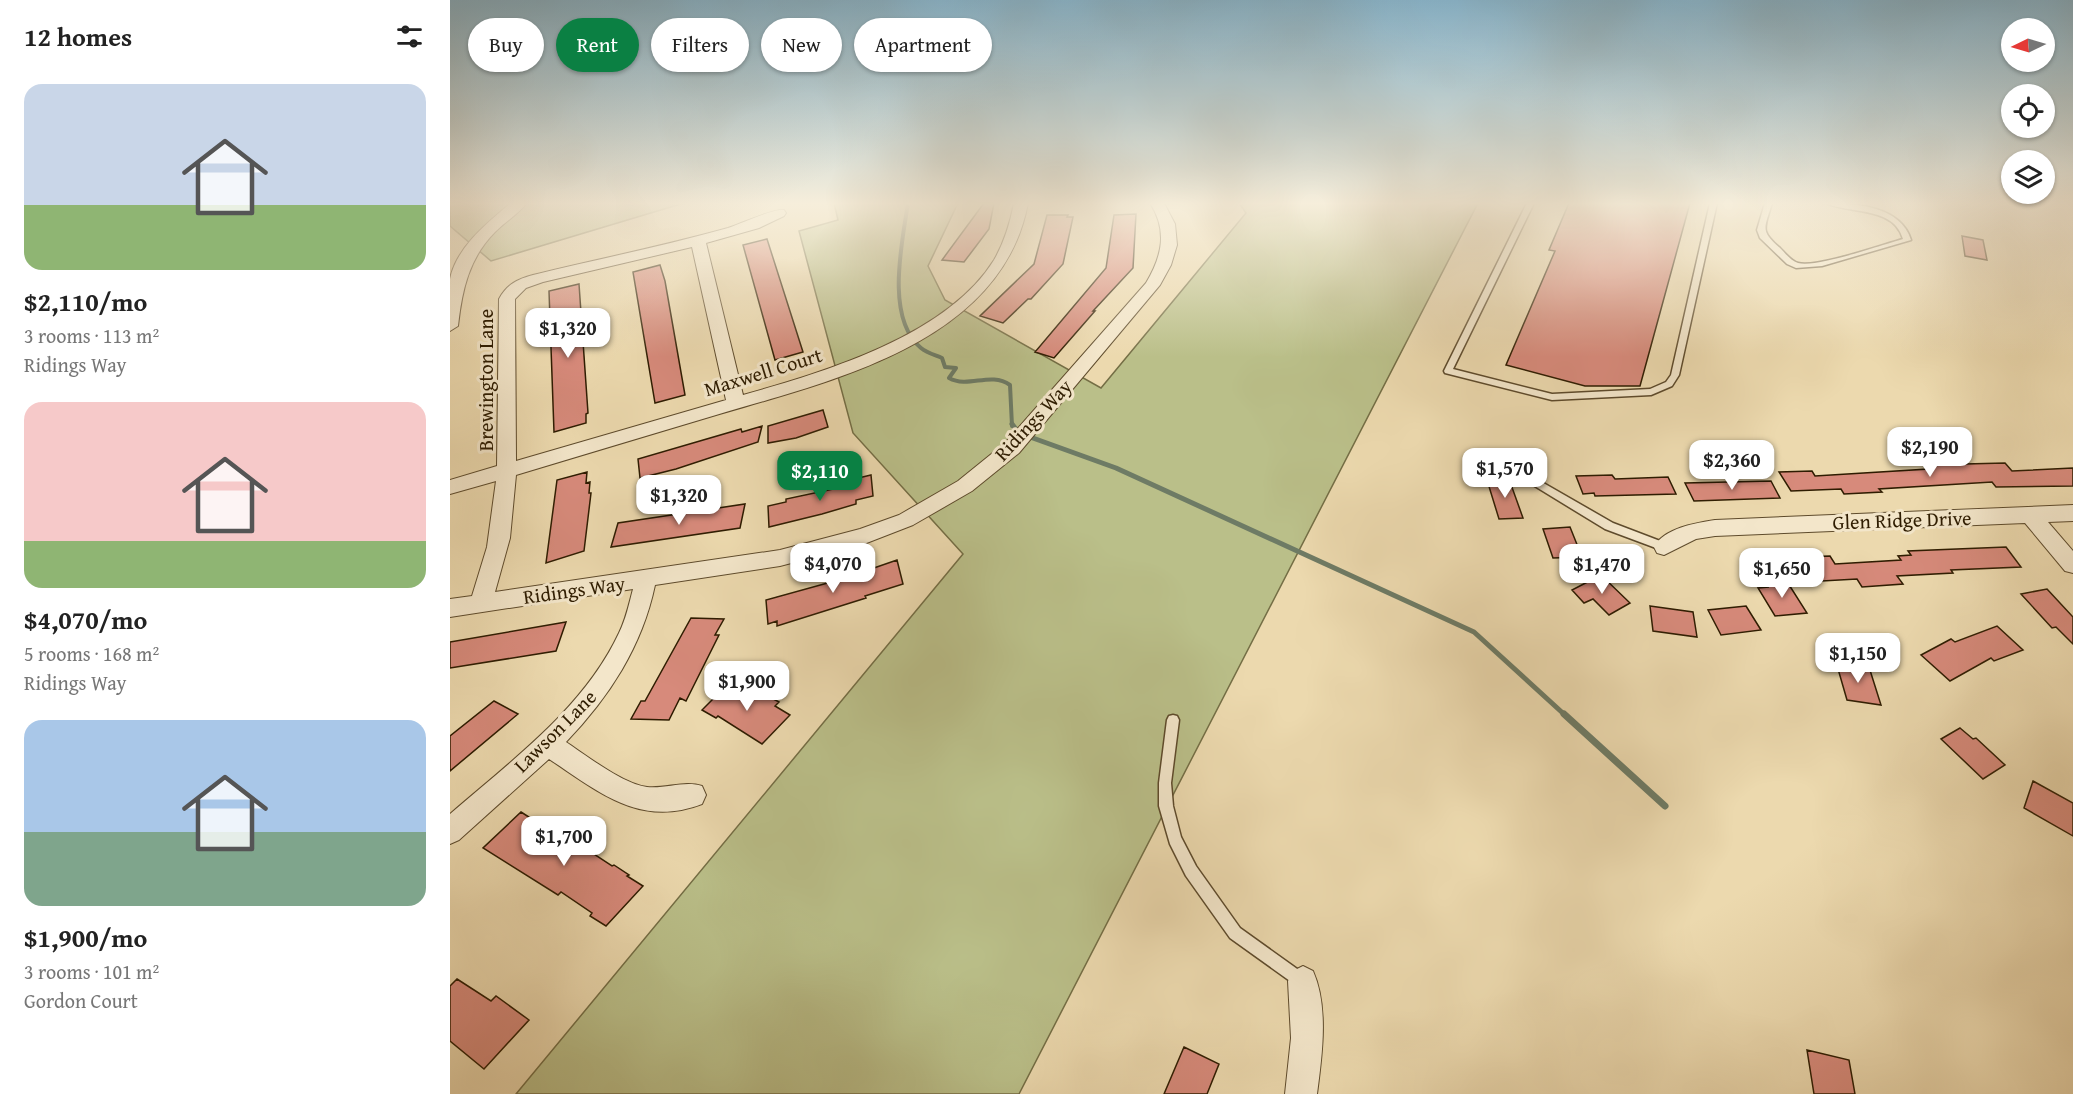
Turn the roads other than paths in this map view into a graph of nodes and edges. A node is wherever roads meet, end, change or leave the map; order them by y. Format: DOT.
graph roads {
  1 [pos="470,254"];
  2 [pos="642,254"];
  3 [pos="701,254"];
  4 [pos="1004,254"];
  5 [pos="1168,254"];
  6 [pos="1506,254"];
  7 [pos="1703,254"];
  8 [pos="1781,254"];
  9 [pos="1857,254"];
  10 [pos="451,299"];
  11 [pos="450,326"];
  12 [pos="736,404"];
  13 [pos="506,471"];
  14 [pos="1526,477"];
  15 [pos="450,487"];
  16 [pos="2073,513"];
  17 [pos="2030,515"];
  18 [pos="1664,547"];
  19 [pos="2073,566"];
  20 [pos="646,579"];
  21 [pos="480,603"];
  22 [pos="450,608"];
  23 [pos="1173,720"];
  24 [pos="546,744"];
  25 [pos="693,795"];
  26 [pos="450,831"];
  27 [pos="1303,981"];
  28 [pos="1301,1094"];
  1 -- 10 [label="street"];
  2 -- 13 [label="street, Brewington Lane"];
  3 -- 12 [label="street"];
  4 -- 12 [label="street, Maxwell Court"];
  5 -- 20 [label="street, Ridings Way"];
  6 -- 7 [label="lane"];
  8 -- 9 [label="lane"];
  10 -- 11 [label="street"];
  12 -- 13 [label="street, Maxwell Court"];
  13 -- 15 [label="street, Maxwell Court"];
  13 -- 21 [label="street, Brewington Lane"];
  14 -- 18 [label="lane"];
  16 -- 17 [label="street, Glen Ridge Drive"];
  17 -- 18 [label="street, Glen Ridge Drive"];
  17 -- 19 [label="street"];
  20 -- 21 [label="street, Ridings Way"];
  20 -- 24 [label="street, Lawson Lane"];
  21 -- 22 [label="street, Ridings Way"];
  23 -- 27 [label="lane"];
  24 -- 25 [label="street"];
  24 -- 26 [label="street, Lawson Lane"];
  27 -- 28 [label="street"];
}
